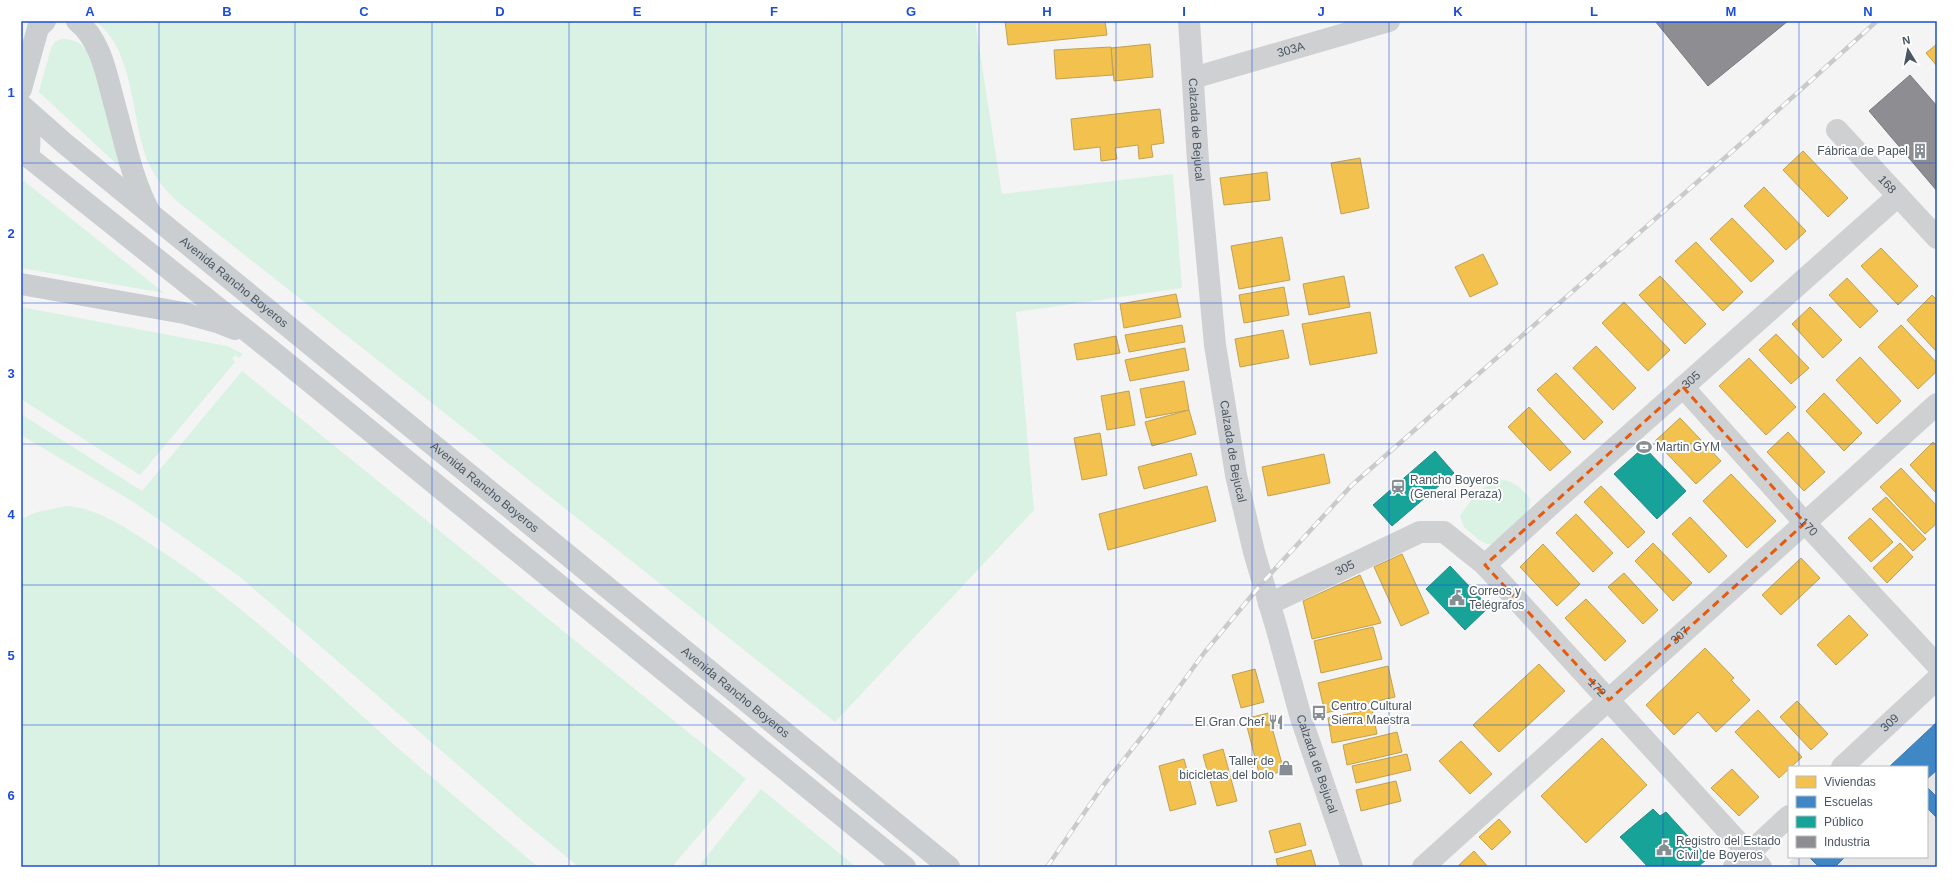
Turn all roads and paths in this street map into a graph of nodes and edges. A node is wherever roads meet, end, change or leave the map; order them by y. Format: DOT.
graph roads {
  1 [pos="77,21"];
  2 [pos="1189,21"];
  3 [pos="1389,21"];
  4 [pos="41,23"];
  5 [pos="1193,78"];
  6 [pos="21,89"];
  7 [pos="21,105"];
  8 [pos="21,108"];
  9 [pos="1837,130"];
  10 [pos="23,158"];
  11 [pos="1898,196"];
  12 [pos="151,214"];
  13 [pos="1937,238"];
  14 [pos="21,284"];
  15 [pos="255,337"];
  16 [pos="1683,387"];
  17 [pos="1937,404"];
  18 [pos="1805,523"];
  19 [pos="1420,532"];
  20 [pos="1485,565"];
  21 [pos="1269,604"];
  22 [pos="1937,665"];
  23 [pos="1937,679"];
  24 [pos="1609,700"];
  25 [pos="1843,766"];
  26 [pos="1788,817"];
  27 [pos="1748,862"];
  28 [pos="905,867"];
  29 [pos="949,867"];
  30 [pos="1352,867"];
  31 [pos="1423,867"];
  1 -- 12 [label="main road"];
  2 -- 5 [label="main road, Calzada de Bejucal"];
  3 -- 5 [label="street, 303A"];
  4 -- 6 [label="main road"];
  5 -- 21 [label="main road, Calzada de Bejucal"];
  7 -- 12 [label="main road, Avenida Rancho Boyeros"];
  8 -- 10 [label="main road"];
  9 -- 11 [label="street, 168"];
  10 -- 15 [label="main road"];
  11 -- 13 [label="street, 168"];
  11 -- 16 [label="street, 305"];
  12 -- 29 [label="main road, Avenida Rancho Boyeros"];
  14 -- 15 [label="main road"];
  15 -- 28 [label="main road"];
  16 -- 18 [label="street, 170"];
  16 -- 20 [label="street, 305"];
  17 -- 18 [label="street, 307"];
  18 -- 22 [label="street, 170"];
  18 -- 24 [label="street, 307"];
  19 -- 20 [label="street, 172"];
  19 -- 21 [label="street, 305"];
  20 -- 24 [label="street, 172"];
  21 -- 30 [label="main road, Calzada de Bejucal"];
  23 -- 25 [label="street, 309"];
  24 -- 27 [label="street, 172"];
  24 -- 31 [label="street, 307"];
  26 -- 27 [label="street"];
}
